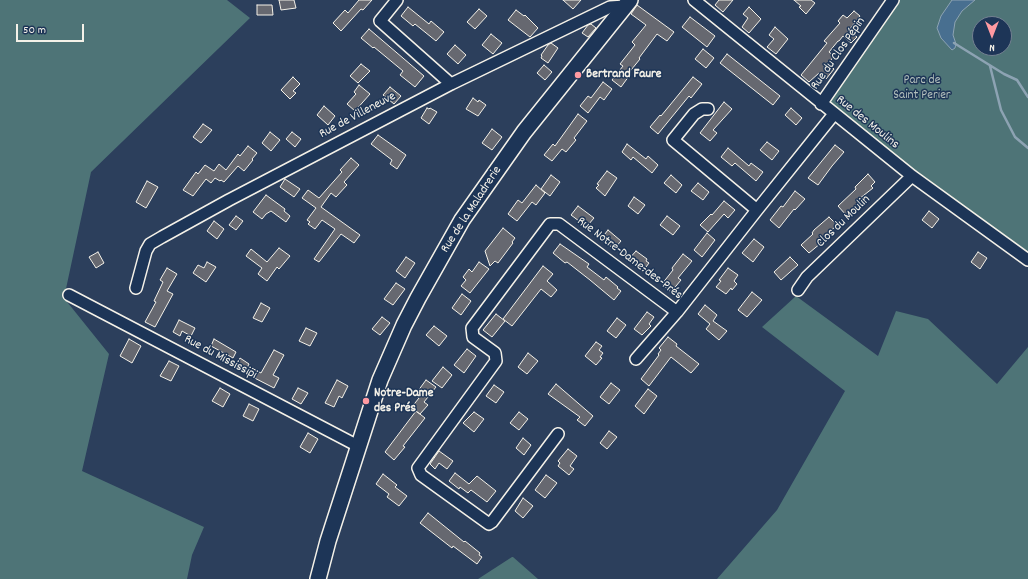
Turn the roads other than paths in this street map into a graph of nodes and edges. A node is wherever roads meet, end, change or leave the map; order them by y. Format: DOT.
graph roads {
  1 [pos="397,0"];
  2 [pos="694,0"];
  3 [pos="893,0"];
  4 [pos="627,3"];
  5 [pos="451,84"];
  6 [pos="821,104"];
  7 [pos="708,109"];
  8 [pos="834,114"];
  9 [pos="912,176"];
  10 [pos="757,210"];
  11 [pos="1028,260"];
  12 [pos="136,288"];
  13 [pos="798,290"];
  14 [pos="69,295"];
  15 [pos="677,312"];
  16 [pos="636,359"];
  17 [pos="558,434"];
  18 [pos="358,446"];
  19 [pos="318,579"];
  1 -- 5 [label="street"];
  2 -- 6 [label="street, Rue des Moulins"];
  3 -- 6 [label="street, Rue du Clos Pépin"];
  4 -- 5 [label="street, Rue de Villeneuve"];
  4 -- 18 [label="main road, Rue de la Maladrerie"];
  5 -- 12 [label="street, Rue de Villeneuve"];
  6 -- 8 [label="street, Rue des Moulins"];
  7 -- 10 [label="street"];
  8 -- 9 [label="street, Rue des Moulins"];
  8 -- 10 [label="street, Rue Notre-Dame-des-Prés"];
  9 -- 11 [label="street, Rue des Moulins"];
  9 -- 13 [label="street, Clos du Moulin"];
  10 -- 15 [label="street, Rue Notre-Dame-des-Prés"];
  14 -- 18 [label="street, Rue du Mississipi"];
  15 -- 16 [label="street, Rue Notre-Dame-des-Prés"];
  15 -- 17 [label="street, Rue Notre-Dame-des-Prés"];
  18 -- 19 [label="main road, Rue de la Maladrerie"];
}
